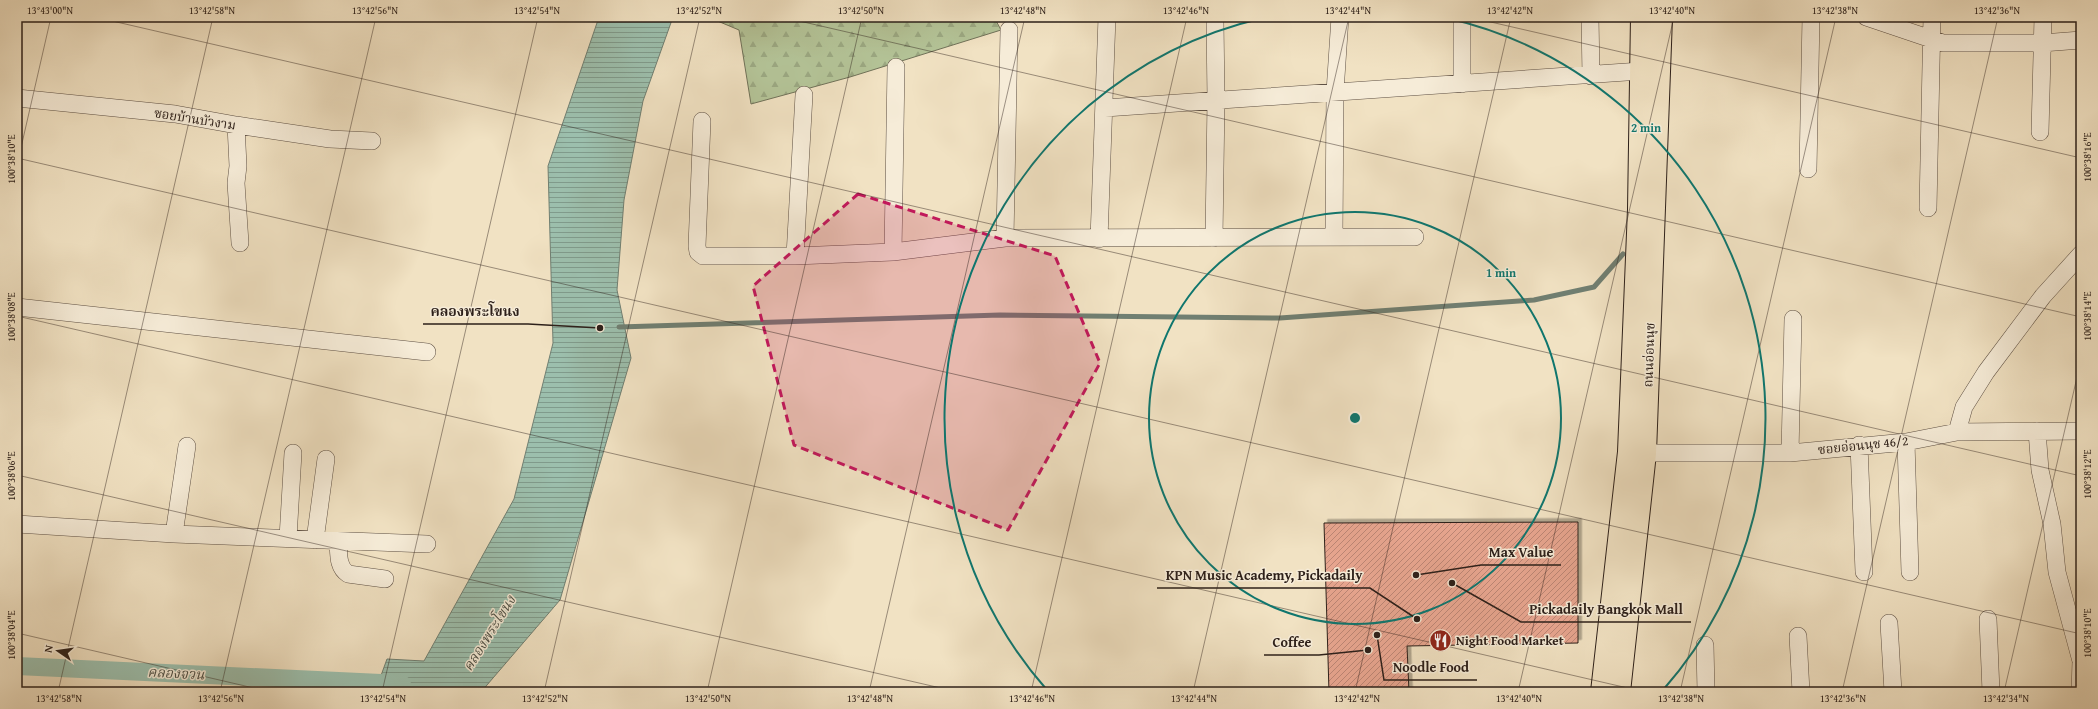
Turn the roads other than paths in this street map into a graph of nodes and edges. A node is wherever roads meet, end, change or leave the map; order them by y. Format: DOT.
graph roads {
  1 [pos="1107,17"];
  2 [pos="1340,17"];
  3 [pos="1462,17"];
  4 [pos="1590,17"];
  5 [pos="1642,17"];
  6 [pos="1661,17"];
  7 [pos="1811,17"];
  8 [pos="1866,17"];
  9 [pos="1932,17"];
  10 [pos="2043,17"];
  11 [pos="1215,21"];
  12 [pos="1009,30"];
  13 [pos="1931,40"];
  14 [pos="2081,40"];
  15 [pos="2042,43"];
  16 [pos="896,67"];
  17 [pos="1651,70"];
  18 [pos="1591,76"];
  19 [pos="1462,84"];
  20 [pos="1335,92"];
  21 [pos="804,95"];
  22 [pos="17,98"];
  23 [pos="1216,100"];
  24 [pos="1105,108"];
  25 [pos="702,121"];
  26 [pos="236,126"];
  27 [pos="2040,132"];
  28 [pos="372,141"];
  29 [pos="1808,169"];
  30 [pos="1928,208"];
  31 [pos="1334,237"];
  32 [pos="1415,237"];
  33 [pos="1005,238"];
  34 [pos="1214,238"];
  35 [pos="1099,239"];
  36 [pos="240,243"];
  37 [pos="893,252"];
  38 [pos="2081,254"];
  39 [pos="795,256"];
  40 [pos="17,307"];
  41 [pos="1793,319"];
  42 [pos="427,352"];
  43 [pos="1957,432"];
  44 [pos="2037,432"];
  45 [pos="2080,432"];
  46 [pos="1906,442"];
  47 [pos="1859,445"];
  48 [pos="187,446"];
  49 [pos="1637,452"];
  50 [pos="1790,452"];
  51 [pos="293,453"];
  52 [pos="326,459"];
  53 [pos="17,524"];
  54 [pos="174,534"];
  55 [pos="288,538"];
  56 [pos="315,540"];
  57 [pos="338,541"];
  58 [pos="427,544"];
  59 [pos="1864,572"];
  60 [pos="1910,572"];
  61 [pos="384,579"];
  62 [pos="1988,619"];
  63 [pos="1889,623"];
  64 [pos="1798,636"];
  65 [pos="1705,645"];
  66 [pos="1602,692"];
  67 [pos="1619,692"];
  68 [pos="1706,692"];
  69 [pos="1801,692"];
  70 [pos="1893,692"];
  71 [pos="1991,692"];
  72 [pos="2080,692"];
  1 -- 24 [label="street"];
  2 -- 20 [label="street"];
  3 -- 19 [label="street"];
  4 -- 18 [label="street"];
  5 -- 17 [label="main road, ถนนอ่อนนุช"];
  6 -- 17 [label="main road, ถนนอ่อนนุช"];
  7 -- 29 [label="street"];
  8 -- 13 [label="street"];
  9 -- 13 [label="street"];
  10 -- 15 [label="street"];
  11 -- 23 [label="street"];
  12 -- 33 [label="street"];
  13 -- 15 [label="street"];
  13 -- 30 [label="street"];
  14 -- 15 [label="street"];
  15 -- 27 [label="street"];
  16 -- 37 [label="street"];
  17 -- 18 [label="street"];
  17 -- 49 [label="main road, ถนนอ่อนนุช"];
  18 -- 19 [label="street"];
  19 -- 20 [label="street"];
  20 -- 23 [label="street"];
  20 -- 31 [label="street"];
  21 -- 39 [label="street"];
  22 -- 26 [label="street, ซอยบ้านบัวงาม"];
  23 -- 24 [label="street"];
  23 -- 34 [label="street"];
  24 -- 35 [label="street"];
  25 -- 39 [label="street"];
  26 -- 28 [label="street, ซอยบ้านบัวงาม"];
  26 -- 36 [label="street"];
  31 -- 32 [label="street"];
  31 -- 34 [label="street"];
  33 -- 35 [label="street"];
  33 -- 37 [label="street"];
  34 -- 35 [label="street"];
  37 -- 39 [label="street"];
  38 -- 43 [label="street"];
  40 -- 42 [label="street"];
  41 -- 50 [label="street"];
  43 -- 44 [label="street, ซอยอ่อนนุช 46/2"];
  43 -- 46 [label="street, ซอยอ่อนนุช 46/2"];
  44 -- 45 [label="street, ซอยอ่อนนุช 46/2"];
  44 -- 72 [label="street"];
  46 -- 47 [label="street, ซอยอ่อนนุช 46/2"];
  46 -- 60 [label="street"];
  47 -- 50 [label="street, ซอยอ่อนนุช 46/2"];
  47 -- 59 [label="street"];
  48 -- 54 [label="street"];
  49 -- 50 [label="street, ซอยอ่อนนุช 46/2"];
  49 -- 66 [label="main road, ถนนอ่อนนุช"];
  49 -- 67 [label="main road, ถนนอ่อนนุช"];
  51 -- 55 [label="street"];
  52 -- 56 [label="street"];
  53 -- 54 [label="street"];
  54 -- 55 [label="street"];
  55 -- 56 [label="street"];
  56 -- 57 [label="street"];
  57 -- 58 [label="street"];
  57 -- 61 [label="street"];
  62 -- 71 [label="street"];
  63 -- 70 [label="street"];
  64 -- 69 [label="street"];
  65 -- 68 [label="street"];
}
